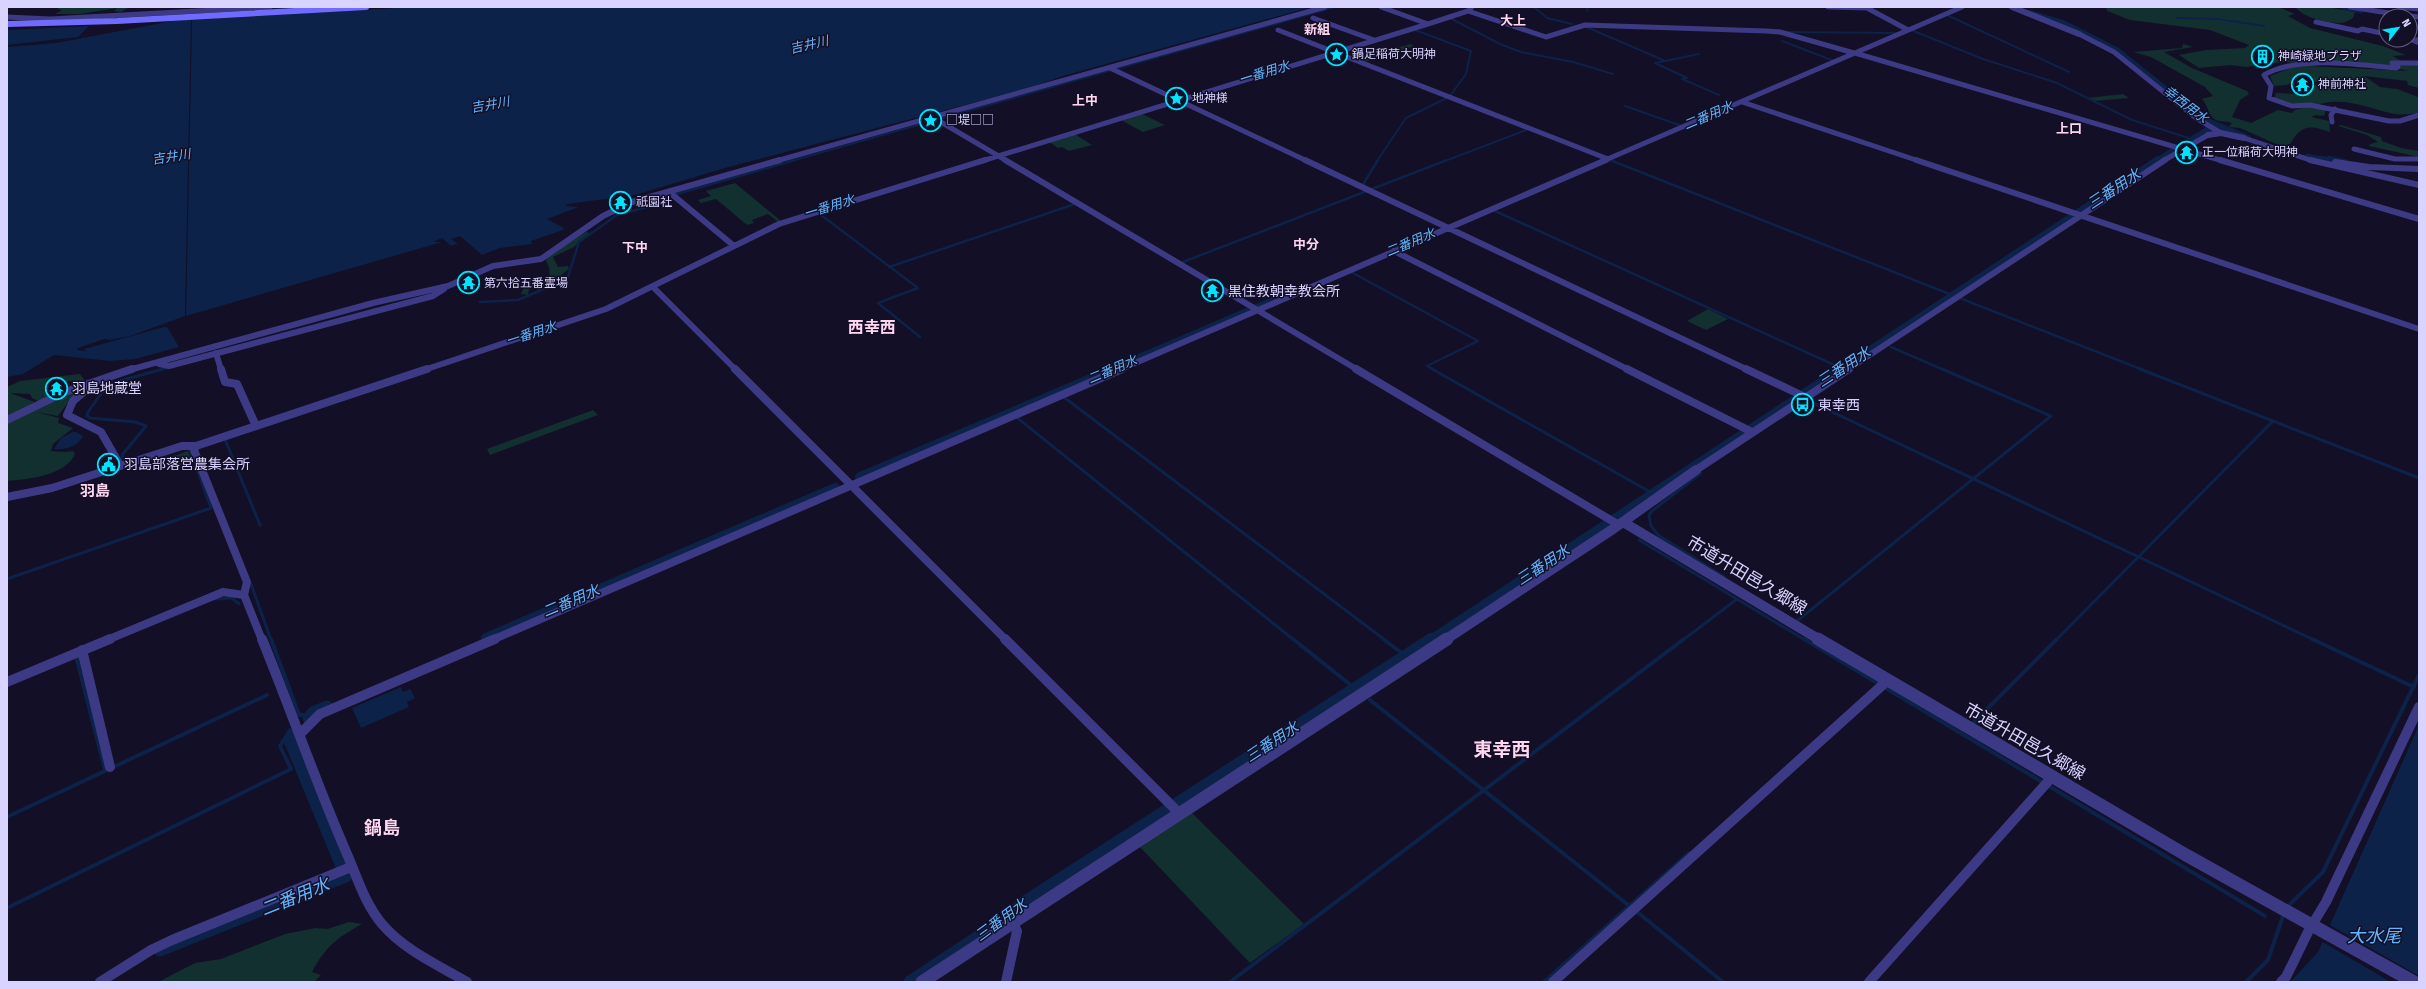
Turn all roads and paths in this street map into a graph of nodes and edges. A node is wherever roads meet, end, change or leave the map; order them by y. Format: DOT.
graph roads {
  1 [pos="154,7"];
  2 [pos="270,7"];
  3 [pos="324,7"];
  4 [pos="366,7"];
  5 [pos="1325,7"];
  6 [pos="1381,7"];
  7 [pos="1828,7"];
  8 [pos="1962,7"];
  9 [pos="2012,7"];
  10 [pos="2350,7"];
  11 [pos="2399,7"];
  12 [pos="2419,9"];
  13 [pos="1469,10"];
  14 [pos="293,11"];
  15 [pos="2378,12"];
  16 [pos="148,14"];
  17 [pos="7,17"];
  18 [pos="1313,18"];
  19 [pos="42,19"];
  20 [pos="2316,22"];
  21 [pos="7,23"];
  22 [pos="1427,23"];
  23 [pos="2367,24"];
  24 [pos="2362,29"];
  25 [pos="1278,30"];
  26 [pos="1908,30"];
  27 [pos="2378,32"];
  28 [pos="2079,34"];
  29 [pos="1373,40"];
  30 [pos="1334,52"];
  31 [pos="1853,53"];
  32 [pos="2419,63"];
  33 [pos="1113,69"];
  34 [pos="1178,100"];
  35 [pos="1742,102"];
  36 [pos="2335,109"];
  37 [pos="2419,115"];
  38 [pos="936,119"];
  39 [pos="2332,122"];
  40 [pos="2221,133"];
  41 [pos="2208,135"];
  42 [pos="2244,138"];
  43 [pos="2182,149"];
  44 [pos="2354,149"];
  45 [pos="996,155"];
  46 [pos="2299,157"];
  47 [pos="1606,158"];
  48 [pos="2419,159"];
  49 [pos="2419,169"];
  50 [pos="2419,185"];
  51 [pos="674,196"];
  52 [pos="2077,215"];
  53 [pos="2419,219"];
  54 [pos="1446,227"];
  55 [pos="733,245"];
  56 [pos="1394,251"];
  57 [pos="448,286"];
  58 [pos="653,287"];
  59 [pos="1255,309"];
  60 [pos="2419,329"];
  61 [pos="216,354"];
  62 [pos="154,364"];
  63 [pos="95,382"];
  64 [pos="1801,396"];
  65 [pos="7,420"];
  66 [pos="256,425"];
  67 [pos="1749,431"];
  68 [pos="196,446"];
  69 [pos="120,464"];
  70 [pos="1696,470"];
  71 [pos="851,484"];
  72 [pos="7,497"];
  73 [pos="1616,522"];
  74 [pos="244,596"];
  75 [pos="82,650"];
  76 [pos="7,682"];
  77 [pos="1883,684"];
  78 [pos="2419,707"];
  79 [pos="300,734"];
  80 [pos="110,767"];
  81 [pos="2048,782"];
  82 [pos="1180,814"];
  83 [pos="344,870"];
  84 [pos="1013,923"];
  85 [pos="2316,927"];
  86 [pos="100,982"];
  87 [pos="468,982"];
  88 [pos="922,982"];
  89 [pos="1006,982"];
  90 [pos="1553,982"];
  91 [pos="1869,982"];
  92 [pos="2281,982"];
  93 [pos="2414,982"];
  1 -- 16 [label="street"];
  2 -- 16 [label="street"];
  3 -- 14 [label="street"];
  4 -- 14 [label="main road"];
  5 -- 33 [label="street"];
  6 -- 22 [label="street"];
  7 -- 26 [label="street"];
  8 -- 26 [label="street"];
  9 -- 28 [label="street"];
  10 -- 15 [label="street"];
  11 -- 12 [label="street"];
  13 -- 22 [label="street"];
  13 -- 31 [label="street"];
  14 -- 21 [label="main road"];
  16 -- 19 [label="street"];
  17 -- 19 [label="street"];
  18 -- 29 [label="street"];
  19 -- 21 [label="street"];
  20 -- 24 [label="street"];
  22 -- 29 [label="street"];
  23 -- 24 [label="street"];
  24 -- 27 [label="street"];
  25 -- 30 [label="street"];
  26 -- 31 [label="street"];
  28 -- 40 [label="street"];
  29 -- 30 [label="street"];
  30 -- 34 [label="street"];
  30 -- 47 [label="street"];
  31 -- 35 [label="street"];
  31 -- 43 [label="street"];
  32 -- 36 [label="street"];
  33 -- 34 [label="street"];
  33 -- 38 [label="street"];
  34 -- 45 [label="street"];
  34 -- 54 [label="street"];
  35 -- 47 [label="street"];
  35 -- 52 [label="street"];
  36 -- 37 [label="street"];
  36 -- 39 [label="street"];
  38 -- 45 [label="street"];
  38 -- 57 [label="street"];
  40 -- 41 [label="street"];
  40 -- 42 [label="street"];
  41 -- 43 [label="street"];
  42 -- 46 [label="street"];
  43 -- 52 [label="street"];
  43 -- 53 [label="street"];
  44 -- 48 [label="street"];
  45 -- 55 [label="street"];
  45 -- 59 [label="street"];
  46 -- 49 [label="street"];
  46 -- 50 [label="street"];
  47 -- 54 [label="street"];
  51 -- 55 [label="street"];
  52 -- 60 [label="street"];
  52 -- 64 [label="street"];
  54 -- 56 [label="street"];
  54 -- 64 [label="street"];
  55 -- 58 [label="street"];
  56 -- 59 [label="street"];
  56 -- 67 [label="street"];
  57 -- 61 [label="street"];
  57 -- 62 [label="street"];
  58 -- 66 [label="street"];
  58 -- 71 [label="street"];
  59 -- 71 [label="street"];
  59 -- 73 [label="street"];
  61 -- 62 [label="street"];
  61 -- 66 [label="street"];
  62 -- 63 [label="street"];
  63 -- 65 [label="street"];
  63 -- 69 [label="street"];
  64 -- 67 [label="street"];
  66 -- 68 [label="street"];
  67 -- 70 [label="street"];
  68 -- 69 [label="street"];
  68 -- 74 [label="street"];
  69 -- 72 [label="street"];
  70 -- 73 [label="street"];
  71 -- 79 [label="street"];
  71 -- 82 [label="street"];
  73 -- 77 [label="street, 市道升田邑久郷線"];
  73 -- 82 [label="street"];
  74 -- 75 [label="street"];
  74 -- 79 [label="street"];
  75 -- 76 [label="street"];
  75 -- 80 [label="street"];
  77 -- 81 [label="street, 市道升田邑久郷線"];
  77 -- 90 [label="street"];
  78 -- 85 [label="street"];
  79 -- 83 [label="street"];
  81 -- 85 [label="street, 市道升田邑久郷線"];
  81 -- 91 [label="street"];
  82 -- 84 [label="street"];
  83 -- 86 [label="street"];
  83 -- 87 [label="street"];
  84 -- 88 [label="street"];
  84 -- 89 [label="street"];
  85 -- 92 [label="street"];
  85 -- 93 [label="street, 市道升田邑久郷線"];
}
